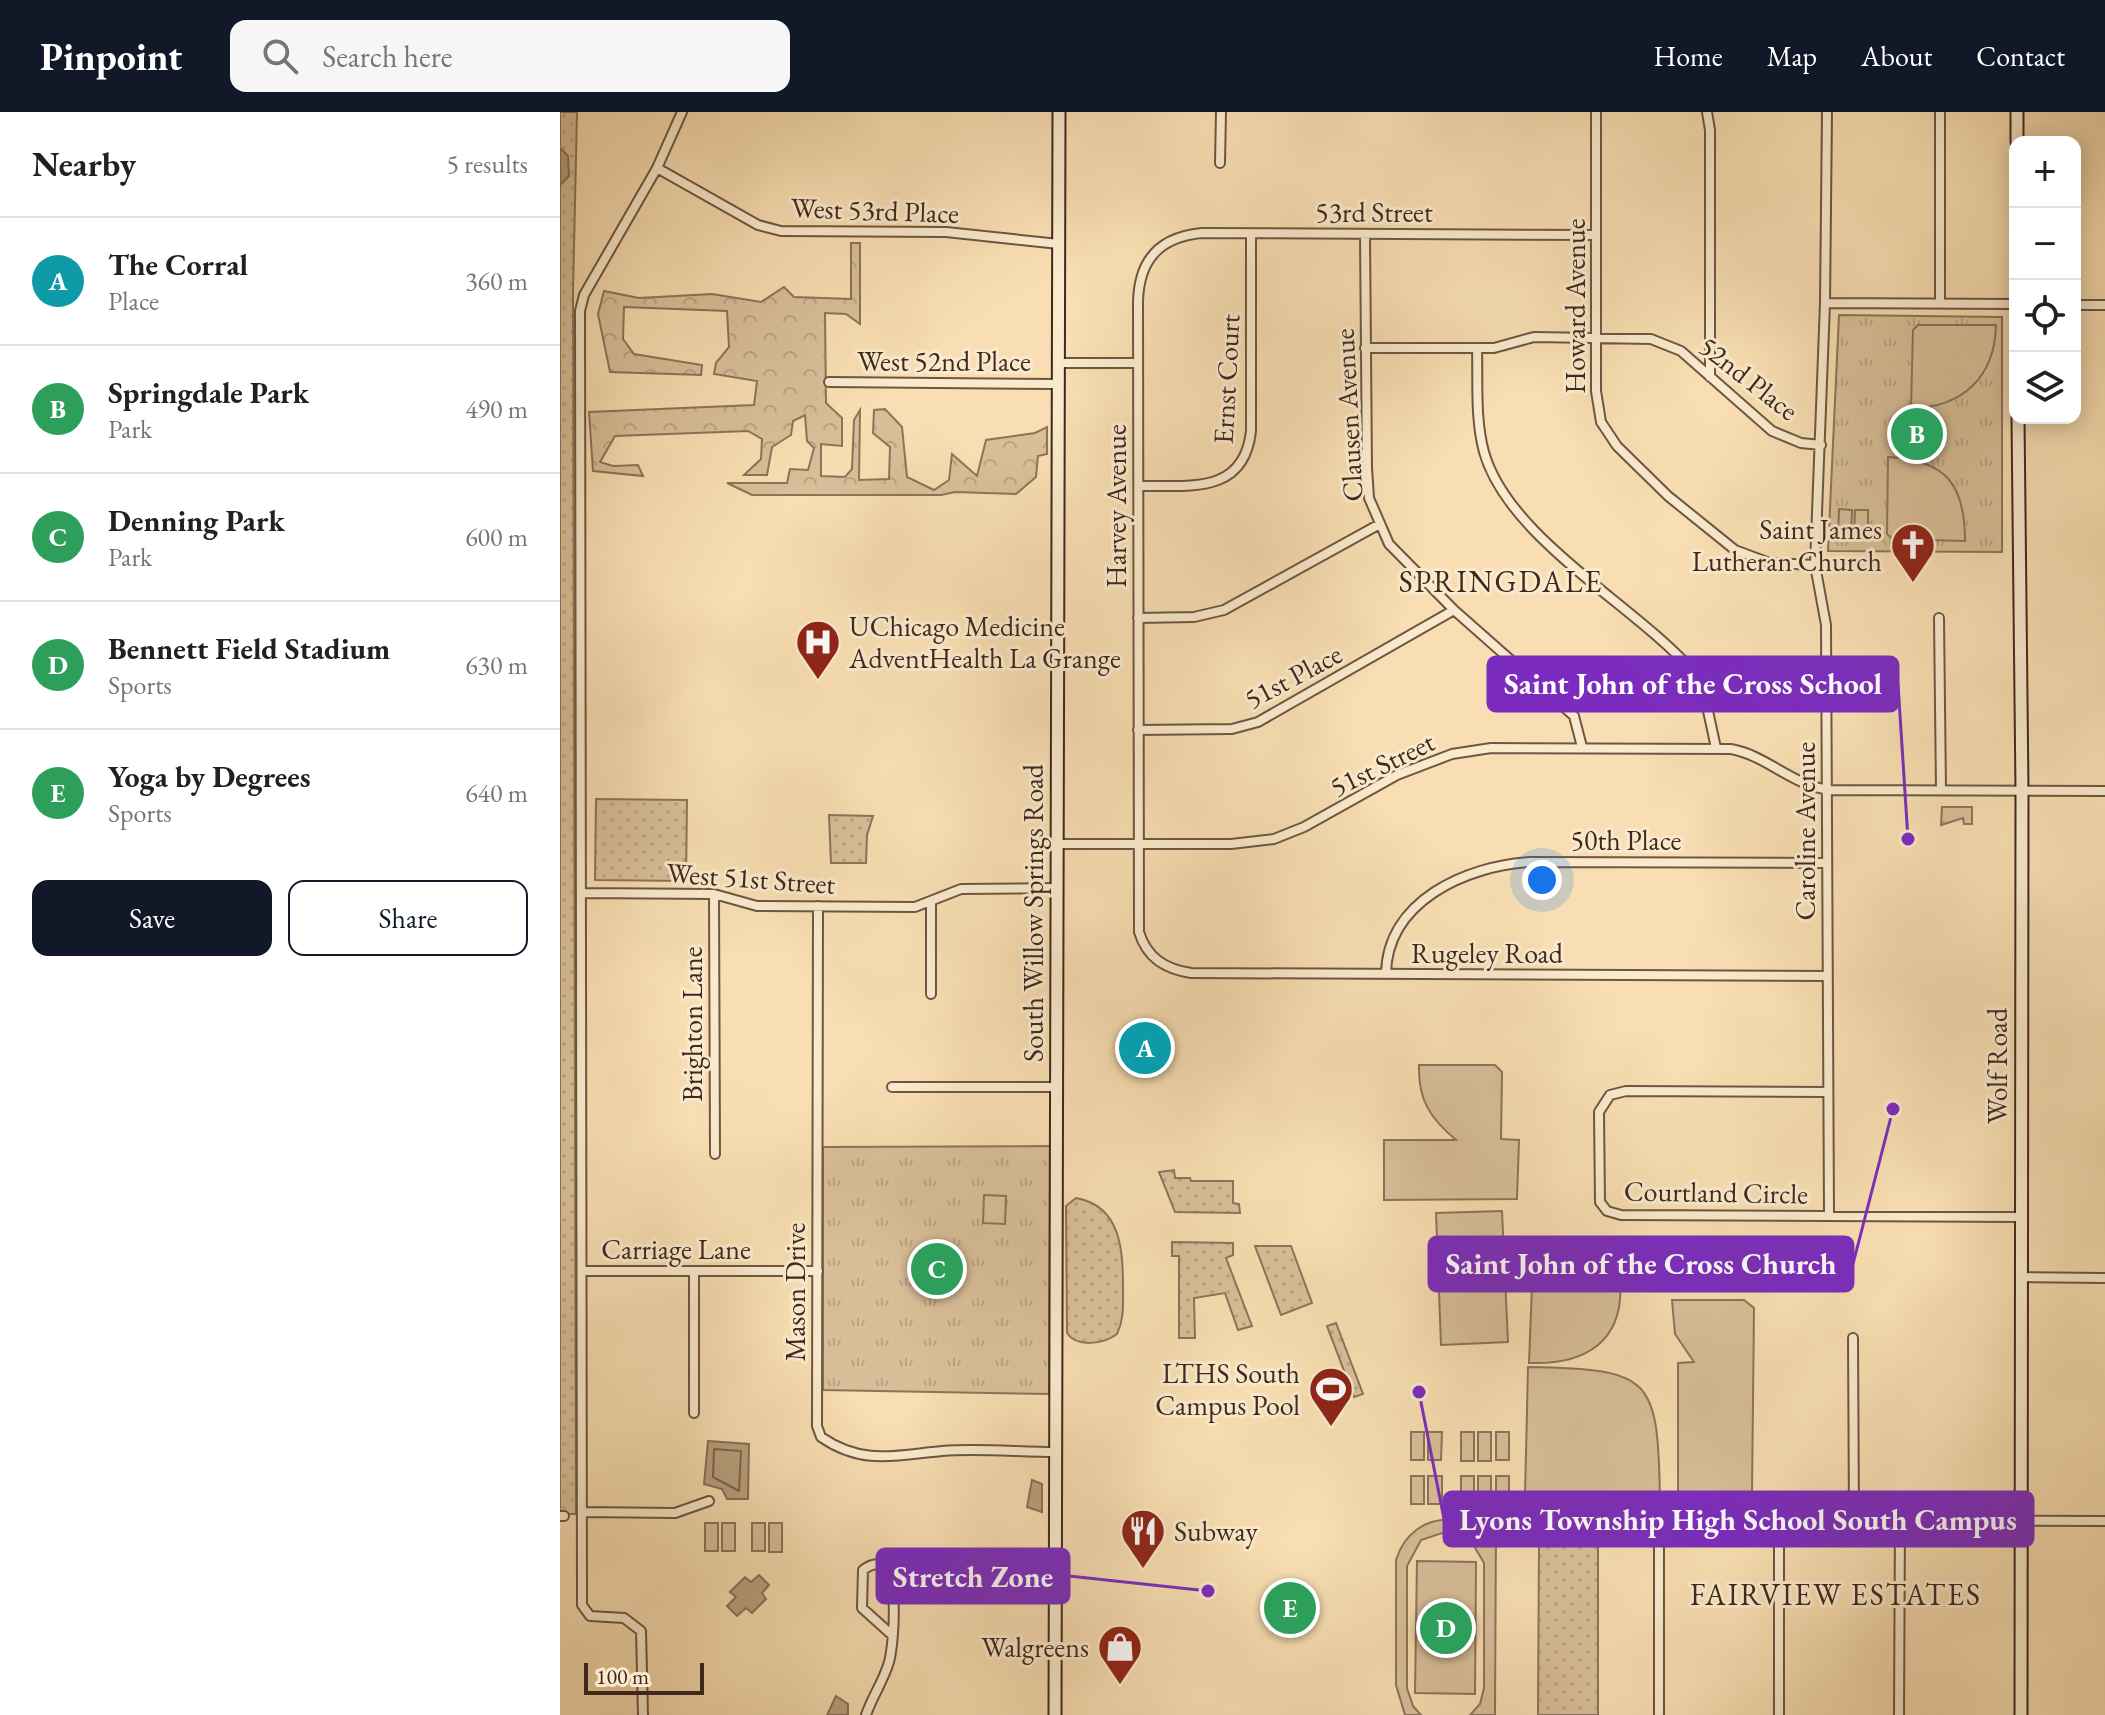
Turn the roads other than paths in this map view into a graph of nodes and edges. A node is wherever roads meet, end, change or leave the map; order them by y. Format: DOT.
graph roads {
  1 [pos="682,112"];
  2 [pos="1059,112"];
  3 [pos="1221,112"];
  4 [pos="1596,112"];
  5 [pos="1707,112"];
  6 [pos="1827,112"];
  7 [pos="1940,112"];
  8 [pos="2017,112"];
  9 [pos="2017,136"];
  10 [pos="1220,163"];
  11 [pos="657,168"];
  12 [pos="1251,234"];
  13 [pos="1365,234"];
  14 [pos="1596,235"];
  15 [pos="1059,244"];
  16 [pos="1155,249"];
  17 [pos="1825,303"];
  18 [pos="1940,303"];
  19 [pos="2009,304"];
  20 [pos="2081,305"];
  21 [pos="2105,305"];
  22 [pos="1597,337"];
  23 [pos="1365,348"];
  24 [pos="1477,348"];
  25 [pos="1058,363"];
  26 [pos="1138,363"];
  27 [pos="1710,377"];
  28 [pos="829,382"];
  29 [pos="1058,384"];
  30 [pos="2018,424"];
  31 [pos="1821,445"];
  32 [pos="1139,486"];
  33 [pos="1378,525"];
  34 [pos="1815,565"];
  35 [pos="1454,610"];
  36 [pos="1138,618"];
  37 [pos="1939,618"];
  38 [pos="1138,730"];
  39 [pos="1582,747"];
  40 [pos="1716,748"];
  41 [pos="1829,790"];
  42 [pos="1941,790"];
  43 [pos="2022,791"];
  44 [pos="2105,791"];
  45 [pos="1057,844"];
  46 [pos="1138,844"];
  47 [pos="1827,863"];
  48 [pos="1057,888"];
  49 [pos="582,893"];
  50 [pos="714,894"];
  51 [pos="931,902"];
  52 [pos="818,906"];
  53 [pos="1151,956"];
  54 [pos="1386,974"];
  55 [pos="1827,976"];
  56 [pos="931,994"];
  57 [pos="892,1087"];
  58 [pos="1056,1087"];
  59 [pos="1828,1092"];
  60 [pos="715,1154"];
  61 [pos="1829,1215"];
  62 [pos="2021,1217"];
  63 [pos="582,1271"];
  64 [pos="818,1271"];
  65 [pos="694,1272"];
  66 [pos="2021,1277"];
  67 [pos="2105,1278"];
  68 [pos="1853,1338"];
  69 [pos="694,1413"];
  70 [pos="1056,1452"];
  71 [pos="709,1501"];
  72 [pos="583,1512"];
  73 [pos="1779,1519"];
  74 [pos="1854,1519"];
  75 [pos="1900,1519"];
  76 [pos="2021,1520"];
  77 [pos="2105,1521"];
  78 [pos="892,1635"];
  79 [pos="643,1715"];
  80 [pos="866,1715"];
  81 [pos="1055,1715"];
  82 [pos="1659,1715"];
  83 [pos="1779,1715"];
  84 [pos="1899,1715"];
  85 [pos="2021,1715"];
  1 -- 11 [label="street"];
  2 -- 15 [label="street, South Willow Springs Road"];
  3 -- 10 [label="street"];
  4 -- 14 [label="street, Howard Avenue"];
  5 -- 27 [label="street"];
  6 -- 17 [label="street, Caroline Avenue"];
  7 -- 18 [label="street"];
  8 -- 9 [label="street"];
  11 -- 15 [label="street, West 53rd Place"];
  11 -- 49 [label="street"];
  12 -- 13 [label="street, 53rd Street"];
  12 -- 16 [label="street, 53rd Street"];
  12 -- 32 [label="street, Ernst Court"];
  13 -- 14 [label="street, 53rd Street"];
  13 -- 23 [label="street, Clausen Avenue"];
  14 -- 22 [label="street, Howard Avenue"];
  15 -- 25 [label="street, South Willow Springs Road"];
  16 -- 26 [label="street, Harvey Avenue"];
  17 -- 18 [label="street"];
  17 -- 31 [label="street, Caroline Avenue"];
  18 -- 19 [label="street"];
  20 -- 21 [label="street"];
  22 -- 24 [label="street, 52nd Place"];
  22 -- 27 [label="street, 52nd Place"];
  22 -- 34 [label="street, Howard Avenue"];
  23 -- 24 [label="street, 52nd Place"];
  23 -- 33 [label="street, Clausen Avenue"];
  24 -- 40 [label="street"];
  25 -- 26 [label="street"];
  25 -- 29 [label="street, South Willow Springs Road"];
  26 -- 32 [label="street, Harvey Avenue"];
  27 -- 31 [label="street, 52nd Place"];
  28 -- 29 [label="street, West 52nd Place"];
  29 -- 45 [label="street, South Willow Springs Road"];
  30 -- 43 [label="street, Wolf Road"];
  31 -- 34 [label="street, Caroline Avenue"];
  32 -- 36 [label="street, Harvey Avenue"];
  33 -- 35 [label="street, Clausen Avenue"];
  33 -- 36 [label="street"];
  34 -- 41 [label="street, Caroline Avenue"];
  35 -- 38 [label="street, 51st Place"];
  35 -- 39 [label="street, Clausen Avenue"];
  36 -- 38 [label="street, Harvey Avenue"];
  37 -- 42 [label="street"];
  38 -- 46 [label="street, Harvey Avenue"];
  39 -- 40 [label="street, 51st Street"];
  39 -- 46 [label="street, 51st Street"];
  40 -- 41 [label="street, 51st Street"];
  41 -- 42 [label="street, 51st Street"];
  41 -- 47 [label="street, Caroline Avenue"];
  42 -- 43 [label="street, 51st Street"];
  43 -- 44 [label="street, 51st Street"];
  43 -- 62 [label="street, Wolf Road"];
  45 -- 46 [label="street, 51st Street"];
  45 -- 48 [label="street, South Willow Springs Road"];
  46 -- 53 [label="street, Harvey Avenue"];
  47 -- 54 [label="street, 50th Place"];
  47 -- 55 [label="street, Caroline Avenue"];
  48 -- 51 [label="street, West 51st Street"];
  48 -- 58 [label="street, South Willow Springs Road"];
  49 -- 50 [label="street, West 51st Street"];
  49 -- 63 [label="street"];
  50 -- 52 [label="street, West 51st Street"];
  50 -- 60 [label="street, Brighton Lane"];
  51 -- 52 [label="street, West 51st Street"];
  51 -- 56 [label="street"];
  52 -- 64 [label="street, Mason Drive"];
  53 -- 54 [label="street, Rugeley Road"];
  54 -- 55 [label="street, Rugeley Road"];
  55 -- 59 [label="street, Caroline Avenue"];
  57 -- 58 [label="street"];
  58 -- 70 [label="street, South Willow Springs Road"];
  59 -- 61 [label="street, Caroline Avenue"];
  59 -- 61 [label="street, Courtland Circle"];
  61 -- 62 [label="street, Courtland Circle"];
  62 -- 66 [label="street, Wolf Road"];
  63 -- 65 [label="street, Carriage Lane"];
  63 -- 72 [label="street"];
  64 -- 65 [label="street, Carriage Lane"];
  64 -- 70 [label="street, Mason Drive"];
  65 -- 69 [label="street"];
  66 -- 67 [label="street"];
  66 -- 76 [label="street, Wolf Road"];
  68 -- 74 [label="street"];
  70 -- 81 [label="street, South Willow Springs Road"];
  71 -- 72 [label="street"];
  72 -- 79 [label="street"];
  73 -- 74 [label="street"];
  73 -- 82 [label="street"];
  73 -- 83 [label="street"];
  74 -- 75 [label="street"];
  75 -- 76 [label="street"];
  75 -- 84 [label="street"];
  76 -- 77 [label="street"];
  76 -- 85 [label="street, Wolf Road"];
  78 -- 78 [label="street"];
  78 -- 80 [label="street"];
}
